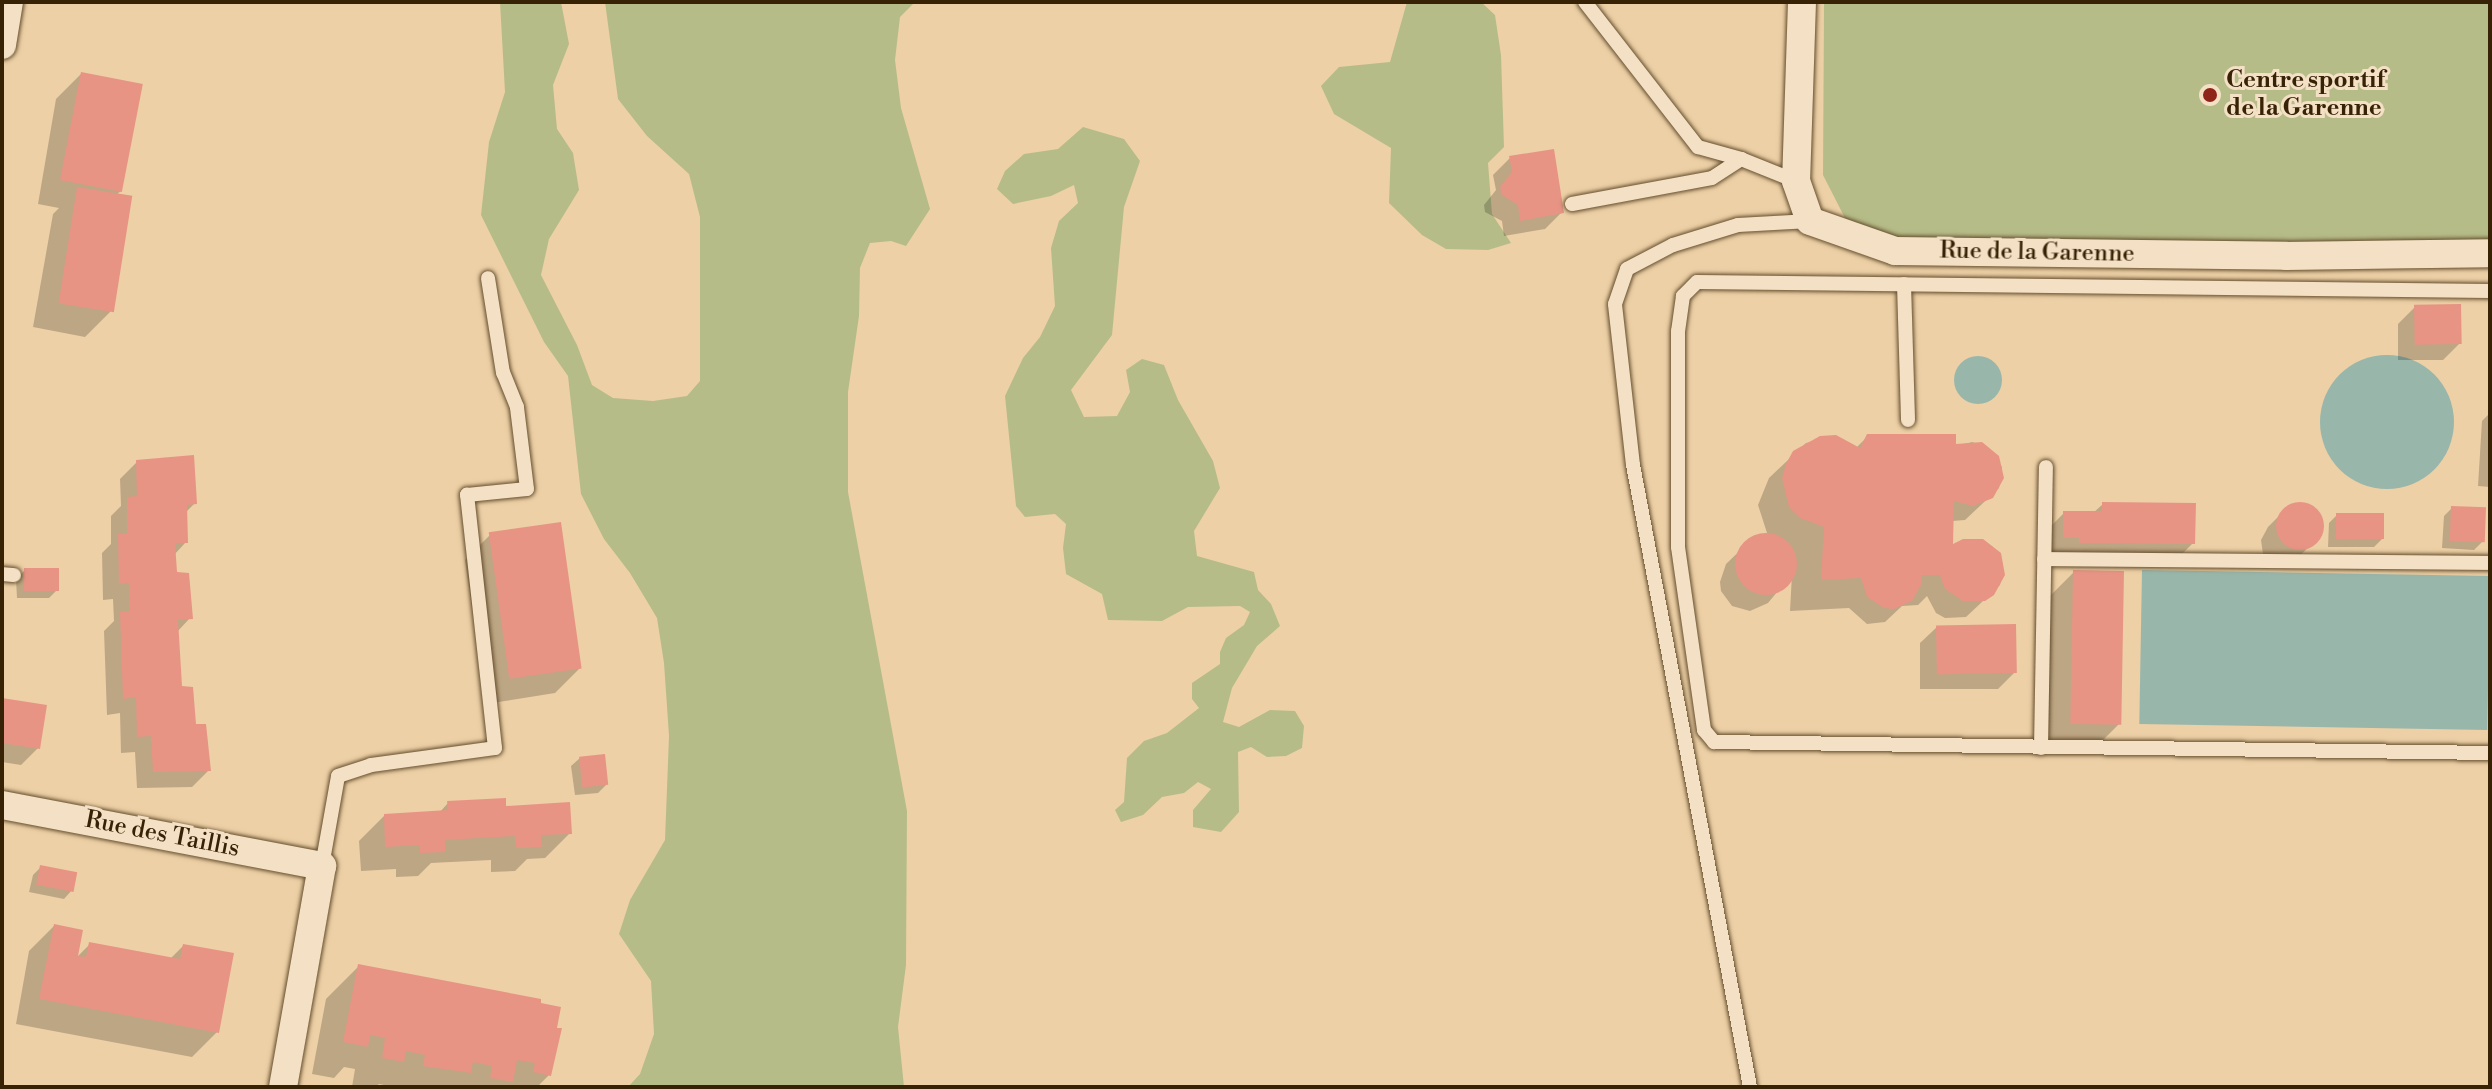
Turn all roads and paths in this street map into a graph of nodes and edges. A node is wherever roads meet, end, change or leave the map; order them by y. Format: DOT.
graph roads {
  1 [pos="9,2"];
  2 [pos="1585,2"];
  3 [pos="1802,2"];
  4 [pos="2,45"];
  5 [pos="1741,159"];
  6 [pos="1796,181"];
  7 [pos="1572,204"];
  8 [pos="1810,221"];
  9 [pos="2490,253"];
  10 [pos="488,278"];
  11 [pos="1904,284"];
  12 [pos="2490,291"];
  13 [pos="1908,420"];
  14 [pos="2046,467"];
  15 [pos="2044,559"];
  16 [pos="2490,563"];
  17 [pos="2041,748"];
  18 [pos="2490,753"];
  19 [pos="2,805"];
  20 [pos="322,866"];
  21 [pos="283,1087"];
  22 [pos="1750,1087"];
  1 -- 4 [label="street"];
  2 -- 5 [label="lane"];
  3 -- 6 [label="street"];
  5 -- 6 [label="lane"];
  5 -- 7 [label="lane"];
  6 -- 8 [label="street"];
  8 -- 9 [label="street, Rue de la Garenne"];
  8 -- 22 [label="lane"];
  10 -- 20 [label="lane"];
  11 -- 12 [label="lane"];
  11 -- 13 [label="lane"];
  11 -- 17 [label="lane"];
  14 -- 15 [label="lane"];
  15 -- 16 [label="lane"];
  15 -- 17 [label="lane"];
  17 -- 18 [label="lane"];
  19 -- 20 [label="street, Rue des Taillis"];
  20 -- 21 [label="street"];
}
